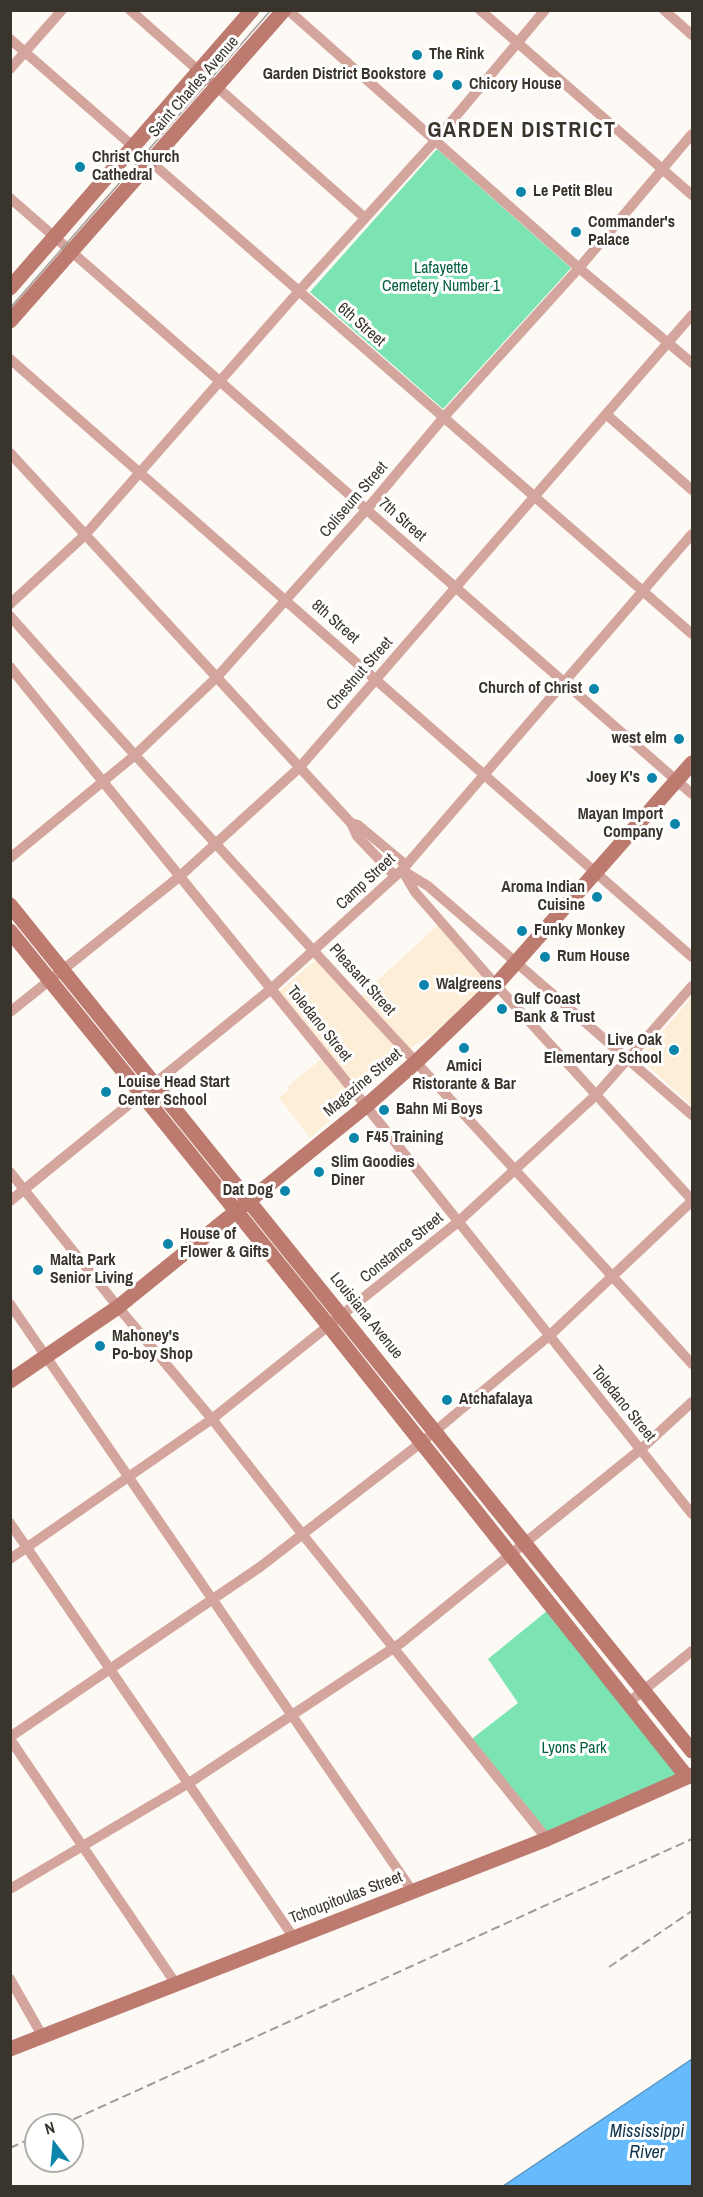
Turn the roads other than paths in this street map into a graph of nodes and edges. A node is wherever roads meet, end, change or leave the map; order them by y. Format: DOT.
graph roads {
  1 [pos="62,10"];
  2 [pos="130,10"];
  3 [pos="252,10"];
  4 [pos="286,10"];
  5 [pos="480,10"];
  6 [pos="545,10"];
  7 [pos="664,10"];
  8 [pos="693,35"];
  9 [pos="10,39"];
  10 [pos="516,42"];
  11 [pos="25,52"];
  12 [pos="10,69"];
  13 [pos="199,72"];
  14 [pos="217,87"];
  15 [pos="693,134"];
  16 [pos="435,141"];
  17 [pos="133,147"];
  18 [pos="152,163"];
  19 [pos="662,169"];
  20 [pos="693,195"];
  21 [pos="10,198"];
  22 [pos="365,218"];
  23 [pos="56,237"];
  24 [pos="74,251"];
  25 [pos="579,268"];
  26 [pos="10,288"];
  27 [pos="299,291"];
  28 [pos="693,315"];
  29 [pos="10,321"];
  30 [pos="669,342"];
  31 [pos="10,359"];
  32 [pos="693,363"];
  33 [pos="219,382"];
  34 [pos="606,414"];
  35 [pos="444,417"];
  36 [pos="10,453"];
  37 [pos="139,472"];
  38 [pos="693,490"];
  39 [pos="534,495"];
  40 [pos="367,508"];
  41 [pos="693,534"];
  42 [pos="85,535"];
  43 [pos="456,587"];
  44 [pos="644,591"];
  45 [pos="286,599"];
  46 [pos="10,604"];
  47 [pos="10,616"];
  48 [pos="693,634"];
  49 [pos="10,667"];
  50 [pos="217,677"];
  51 [pos="376,678"];
  52 [pos="565,681"];
  53 [pos="134,756"];
  54 [pos="693,763"];
  55 [pos="299,768"];
  56 [pos="484,775"];
  57 [pos="677,780"];
  58 [pos="103,782"];
  59 [pos="693,794"];
  60 [pos="216,843"];
  61 [pos="10,858"];
  62 [pos="401,870"];
  63 [pos="595,872"];
  64 [pos="179,877"];
  65 [pos="10,905"];
  66 [pos="10,931"];
  67 [pos="315,950"];
  68 [pos="693,957"];
  69 [pos="516,963"];
  70 [pos="63,970"];
  71 [pos="50,980"];
  72 [pos="496,986"];
  73 [pos="693,986"];
  74 [pos="271,989"];
  75 [pos="10,1012"];
  76 [pos="628,1059"];
  77 [pos="416,1062"];
  78 [pos="155,1083"];
  79 [pos="141,1095"];
  80 [pos="596,1095"];
  81 [pos="366,1106"];
  82 [pos="693,1116"];
  83 [pos="515,1170"];
  84 [pos="10,1172"];
  85 [pos="25,1190"];
  86 [pos="250,1200"];
  87 [pos="10,1201"];
  88 [pos="693,1201"];
  89 [pos="236,1212"];
  90 [pos="458,1222"];
  91 [pos="295,1257"];
  92 [pos="282,1268"];
  93 [pos="614,1277"];
  94 [pos="10,1304"];
  95 [pos="118,1307"];
  96 [pos="341,1315"];
  97 [pos="329,1326"];
  98 [pos="549,1336"];
  99 [pos="45,1357"];
  100 [pos="693,1364"];
  101 [pos="10,1381"];
  102 [pos="693,1402"];
  103 [pos="212,1419"];
  104 [pos="434,1431"];
  105 [pos="422,1442"];
  106 [pos="640,1449"];
  107 [pos="129,1478"];
  108 [pos="693,1514"];
  109 [pos="10,1523"];
  110 [pos="303,1535"];
  111 [pos="525,1543"];
  112 [pos="27,1547"];
  113 [pos="511,1554"];
  114 [pos="10,1559"];
  115 [pos="213,1599"];
  116 [pos="393,1647"];
  117 [pos="693,1651"];
  118 [pos="110,1669"];
  119 [pos="644,1690"];
  120 [pos="629,1702"];
  121 [pos="291,1715"];
  122 [pos="10,1738"];
  123 [pos="693,1751"];
  124 [pos="690,1776"];
  125 [pos="189,1783"];
  126 [pos="547,1839"];
  127 [pos="84,1847"];
  128 [pos="10,1889"];
  129 [pos="412,1892"];
  130 [pos="294,1938"];
  131 [pos="10,1979"];
  132 [pos="176,1984"];
  133 [pos="42,2037"];
  134 [pos="10,2049"];
  1 -- 11 [label="street"];
  2 -- 13 [label="street"];
  3 -- 13 [label="street, Saint Charles Avenue"];
  4 -- 14 [label="street, Saint Charles Avenue"];
  4 -- 16 [label="street"];
  5 -- 10 [label="street"];
  6 -- 10 [label="street"];
  7 -- 8 [label="street"];
  9 -- 11 [label="street, 6th Street"];
  10 -- 16 [label="street"];
  10 -- 19 [label="street"];
  11 -- 12 [label="street"];
  11 -- 17 [label="street, 6th Street"];
  13 -- 14 [label="street"];
  13 -- 17 [label="street, Saint Charles Avenue"];
  14 -- 18 [label="street, Saint Charles Avenue"];
  14 -- 22 [label="street"];
  15 -- 19 [label="street, Coliseum Street"];
  16 -- 22 [label="street"];
  16 -- 25 [label="street"];
  17 -- 18 [label="street, 6th Street"];
  17 -- 23 [label="street, Saint Charles Avenue"];
  18 -- 24 [label="street, Saint Charles Avenue"];
  18 -- 27 [label="street, 6th Street"];
  19 -- 20 [label="street"];
  19 -- 25 [label="street, Coliseum Street"];
  21 -- 23 [label="street, 7th Street"];
  22 -- 27 [label="street"];
  23 -- 24 [label="street, 7th Street"];
  23 -- 26 [label="street, Saint Charles Avenue"];
  24 -- 29 [label="street, Saint Charles Avenue"];
  24 -- 33 [label="street, 7th Street"];
  25 -- 30 [label="street"];
  25 -- 35 [label="street, Coliseum Street"];
  27 -- 33 [label="street"];
  27 -- 35 [label="street, 6th Street"];
  28 -- 30 [label="street, Chestnut Street"];
  30 -- 32 [label="street"];
  30 -- 34 [label="street, Chestnut Street"];
  31 -- 37 [label="street, 8th Street"];
  33 -- 37 [label="street"];
  33 -- 40 [label="street, 7th Street"];
  34 -- 38 [label="street"];
  34 -- 39 [label="street, Chestnut Street"];
  35 -- 39 [label="street, 6th Street"];
  35 -- 40 [label="street, Coliseum Street"];
  36 -- 42 [label="street"];
  37 -- 42 [label="street"];
  37 -- 45 [label="street, 8th Street"];
  39 -- 43 [label="street, Chestnut Street"];
  39 -- 44 [label="street, 6th Street"];
  40 -- 43 [label="street, 7th Street"];
  40 -- 45 [label="street, Coliseum Street"];
  41 -- 44 [label="street, Camp Street"];
  42 -- 46 [label="street"];
  42 -- 50 [label="street"];
  43 -- 51 [label="street, Chestnut Street"];
  43 -- 52 [label="street, 7th Street"];
  44 -- 48 [label="street, 6th Street"];
  44 -- 52 [label="street, Camp Street"];
  45 -- 50 [label="street, Coliseum Street"];
  45 -- 51 [label="street, 8th Street"];
  47 -- 53 [label="street, Pleasant Street"];
  49 -- 58 [label="street, Toledano Street"];
  50 -- 53 [label="street, Coliseum Street"];
  50 -- 55 [label="street"];
  51 -- 55 [label="street, Chestnut Street"];
  51 -- 56 [label="street, 8th Street"];
  52 -- 56 [label="street, Camp Street"];
  52 -- 57 [label="street, 7th Street"];
  53 -- 58 [label="street, Coliseum Street"];
  53 -- 60 [label="street, Pleasant Street"];
  54 -- 57 [label="street, Magazine Street"];
  55 -- 60 [label="street, Chestnut Street"];
  55 -- 62 [label="street"];
  56 -- 62 [label="street, Camp Street"];
  56 -- 63 [label="street, 8th Street"];
  57 -- 59 [label="street, 7th Street"];
  57 -- 63 [label="street, Magazine Street"];
  58 -- 61 [label="street, Coliseum Street"];
  58 -- 64 [label="street, Toledano Street"];
  60 -- 64 [label="street, Chestnut Street"];
  60 -- 67 [label="street, Pleasant Street"];
  62 -- 67 [label="street, Camp Street"];
  62 -- 69 [label="street"];
  62 -- 72 [label="street"];
  63 -- 68 [label="street, 8th Street"];
  63 -- 69 [label="street, Magazine Street"];
  64 -- 70 [label="street, Chestnut Street"];
  64 -- 74 [label="street, Toledano Street"];
  65 -- 70 [label="street, Louisiana Avenue"];
  66 -- 71 [label="street"];
  67 -- 74 [label="street, Camp Street"];
  67 -- 77 [label="street, Pleasant Street"];
  69 -- 72 [label="street, Magazine Street"];
  69 -- 76 [label="street"];
  70 -- 71 [label="street, Chestnut Street"];
  70 -- 78 [label="street, Louisiana Avenue"];
  71 -- 75 [label="street, Chestnut Street"];
  71 -- 79 [label="street"];
  72 -- 77 [label="street, Magazine Street"];
  72 -- 80 [label="street"];
  73 -- 76 [label="street, Constance Street"];
  74 -- 78 [label="street, Camp Street"];
  74 -- 81 [label="street, Toledano Street"];
  76 -- 80 [label="street, Constance Street"];
  76 -- 82 [label="street"];
  77 -- 81 [label="street, Magazine Street"];
  77 -- 83 [label="street, Pleasant Street"];
  78 -- 79 [label="street, Camp Street"];
  78 -- 86 [label="street, Louisiana Avenue"];
  79 -- 85 [label="street, Camp Street"];
  79 -- 89 [label="street"];
  80 -- 83 [label="street, Constance Street"];
  80 -- 88 [label="street"];
  81 -- 86 [label="street, Magazine Street"];
  81 -- 90 [label="street, Toledano Street"];
  83 -- 90 [label="street, Constance Street"];
  83 -- 93 [label="street, Pleasant Street"];
  84 -- 85 [label="street"];
  85 -- 87 [label="street, Camp Street"];
  85 -- 95 [label="street"];
  86 -- 89 [label="street, Magazine Street"];
  86 -- 91 [label="street, Louisiana Avenue"];
  88 -- 93 [label="street"];
  89 -- 92 [label="street"];
  89 -- 95 [label="street, Magazine Street"];
  90 -- 96 [label="street, Constance Street"];
  90 -- 98 [label="street, Toledano Street"];
  91 -- 92 [label="street"];
  91 -- 96 [label="street, Louisiana Avenue"];
  92 -- 97 [label="street"];
  93 -- 98 [label="street"];
  93 -- 100 [label="street, Pleasant Street"];
  94 -- 99 [label="street"];
  95 -- 99 [label="street, Magazine Street"];
  95 -- 103 [label="street"];
  96 -- 97 [label="street, Constance Street"];
  96 -- 104 [label="street, Louisiana Avenue"];
  97 -- 103 [label="street, Constance Street"];
  97 -- 105 [label="street"];
  98 -- 104 [label="street"];
  98 -- 106 [label="street, Toledano Street"];
  99 -- 101 [label="street, Magazine Street"];
  99 -- 107 [label="street"];
  102 -- 106 [label="street"];
  103 -- 107 [label="street, Constance Street"];
  103 -- 110 [label="street"];
  104 -- 105 [label="street"];
  104 -- 111 [label="street, Louisiana Avenue"];
  105 -- 110 [label="street"];
  105 -- 113 [label="street"];
  106 -- 108 [label="street, Toledano Street"];
  106 -- 111 [label="street"];
  107 -- 112 [label="street, Constance Street"];
  107 -- 115 [label="street"];
  109 -- 112 [label="street"];
  110 -- 115 [label="street"];
  110 -- 116 [label="street"];
  111 -- 113 [label="street"];
  111 -- 119 [label="street, Louisiana Avenue"];
  112 -- 114 [label="street, Constance Street"];
  112 -- 118 [label="street"];
  113 -- 116 [label="street"];
  113 -- 120 [label="street"];
  115 -- 118 [label="street"];
  115 -- 121 [label="street"];
  116 -- 121 [label="street"];
  116 -- 126 [label="street"];
  117 -- 119 [label="street"];
  118 -- 122 [label="street"];
  118 -- 125 [label="street"];
  119 -- 120 [label="street"];
  119 -- 123 [label="street, Louisiana Avenue"];
  120 -- 124 [label="street"];
  121 -- 125 [label="street"];
  121 -- 129 [label="street"];
  122 -- 127 [label="street"];
  124 -- 126 [label="street, Tchoupitoulas Street"];
  125 -- 127 [label="street"];
  125 -- 130 [label="street"];
  126 -- 129 [label="street, Tchoupitoulas Street"];
  127 -- 128 [label="street"];
  127 -- 132 [label="street"];
  129 -- 130 [label="street, Tchoupitoulas Street"];
  130 -- 132 [label="street, Tchoupitoulas Street"];
  131 -- 133 [label="street"];
  132 -- 133 [label="street, Tchoupitoulas Street"];
  133 -- 134 [label="street, Tchoupitoulas Street"];
}
